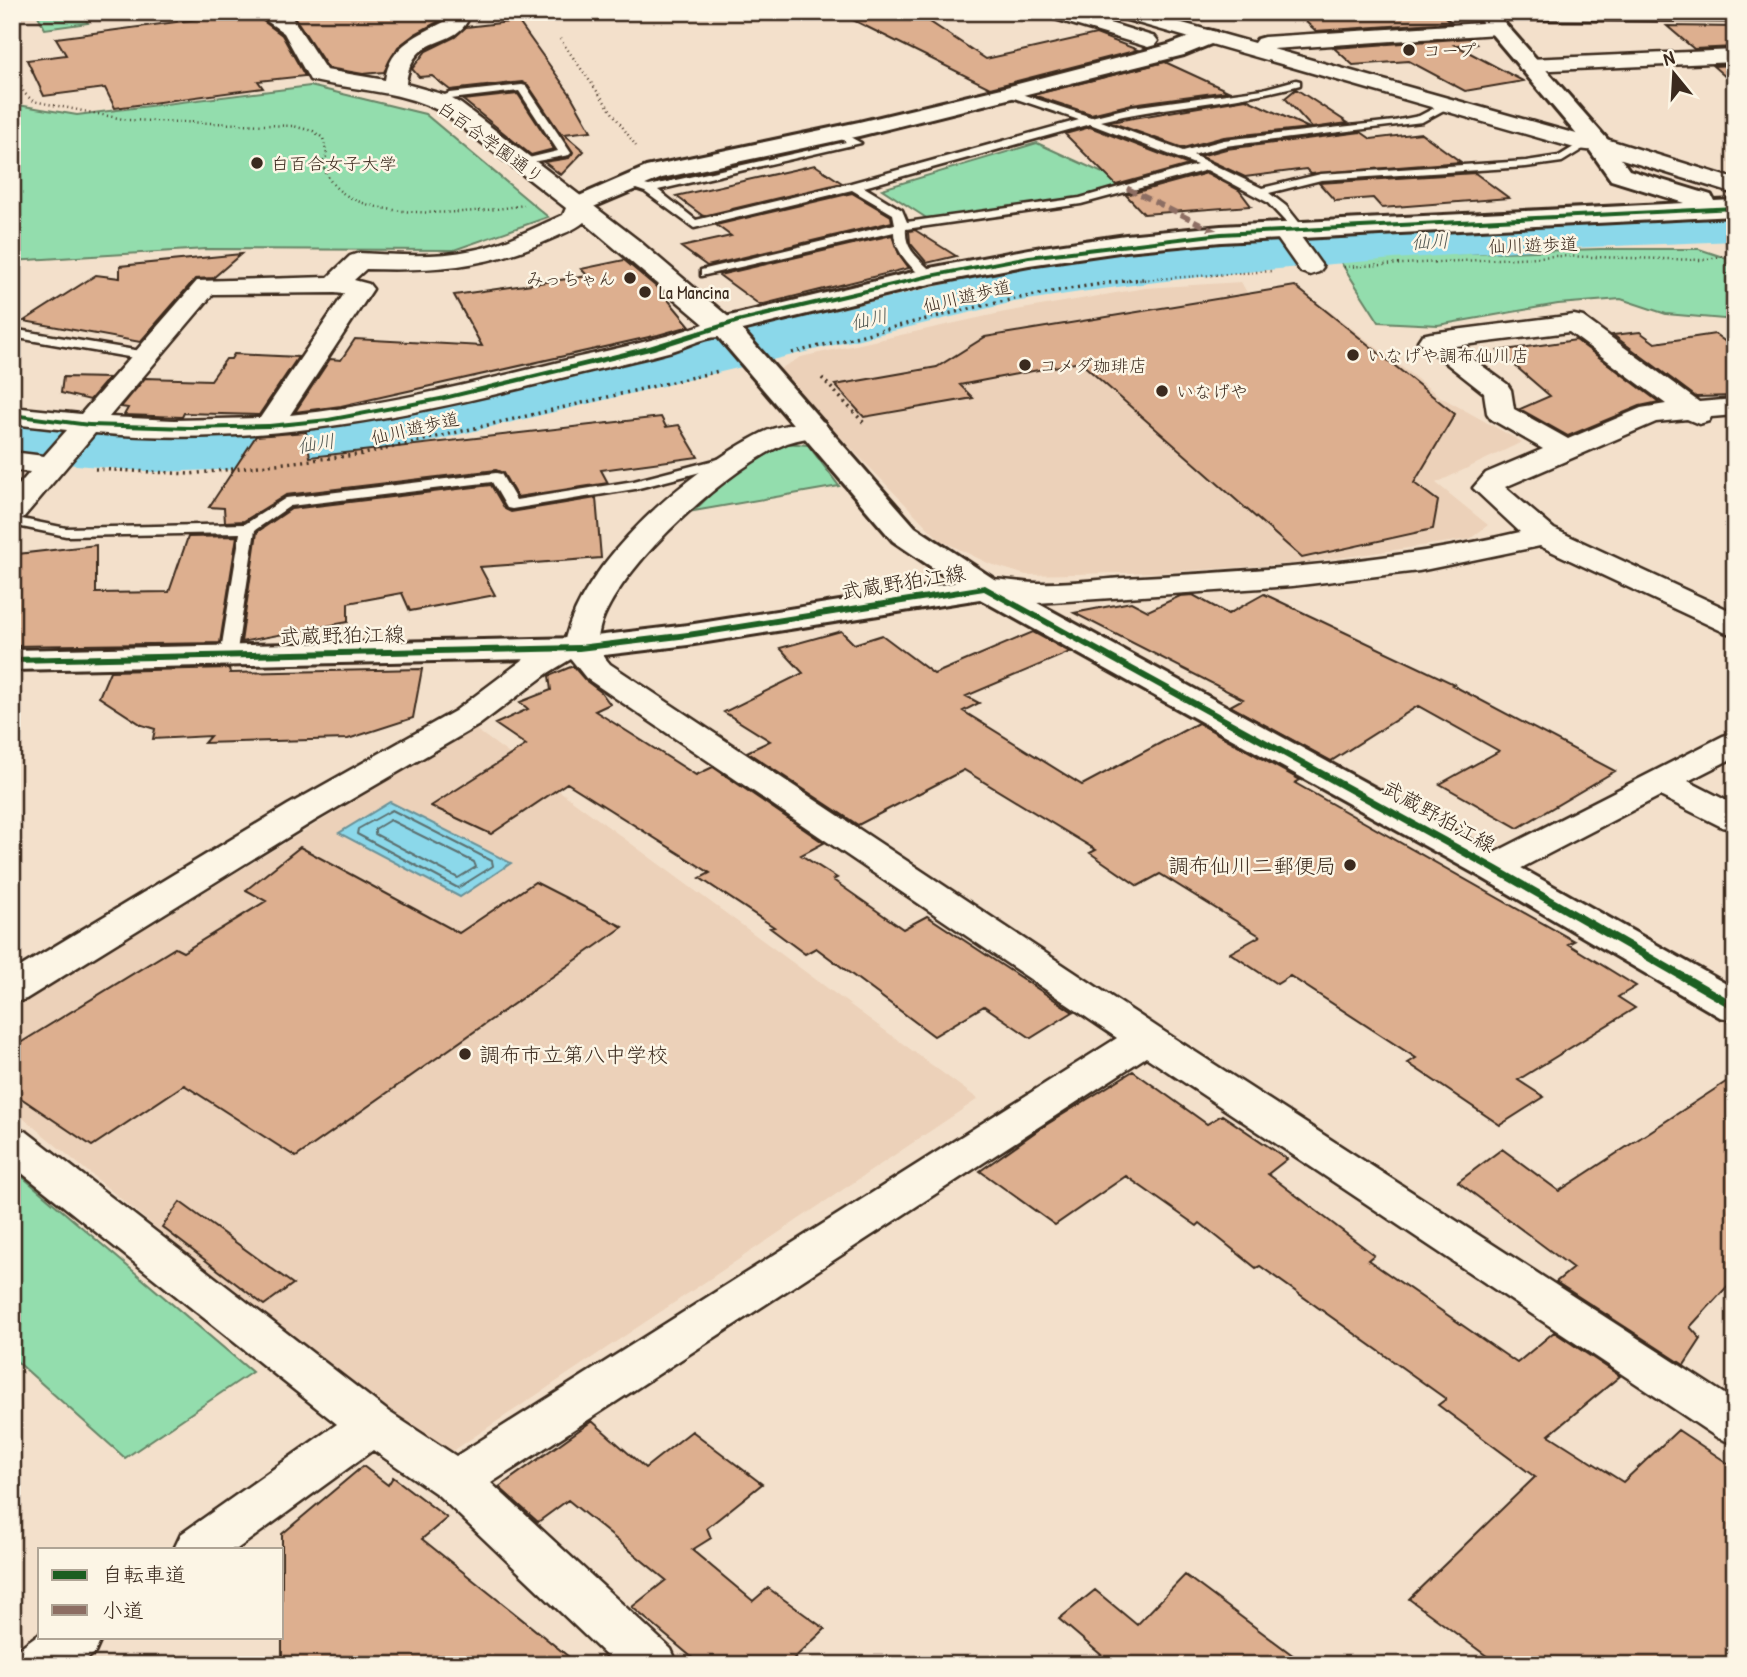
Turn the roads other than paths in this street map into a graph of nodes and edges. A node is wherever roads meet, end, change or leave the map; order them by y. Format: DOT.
graph roads {
  1 [pos="264,12"];
  2 [pos="457,12"];
  3 [pos="1052,12"];
  4 [pos="1120,12"];
  5 [pos="1735,15"];
  6 [pos="288,18"];
  7 [pos="1488,18"];
  8 [pos="1208,37"];
  9 [pos="1237,45"];
  10 [pos="1176,50"];
  11 [pos="1735,56"];
  12 [pos="1529,65"];
  13 [pos="1323,70"];
  14 [pos="1296,83"];
  15 [pos="395,88"];
  16 [pos="1009,93"];
  17 [pos="437,100"];
  18 [pos="1448,105"];
  19 [pos="1422,119"];
  20 [pos="1091,120"];
  21 [pos="1592,144"];
  22 [pos="1185,154"];
  23 [pos="1562,159"];
  24 [pos="520,163"];
  25 [pos="1208,166"];
  26 [pos="1620,176"];
  27 [pos="644,182"];
  28 [pos="854,186"];
  29 [pos="1263,191"];
  30 [pos="572,200"];
  31 [pos="1733,204"];
  32 [pos="903,226"];
  33 [pos="1292,234"];
  34 [pos="1310,268"];
  35 [pos="705,273"];
  36 [pos="930,276"];
  37 [pos="335,285"];
  38 [pos="726,329"];
  39 [pos="12,333"];
  40 [pos="146,356"];
  41 [pos="1735,407"];
  42 [pos="1689,410"];
  43 [pos="12,415"];
  44 [pos="269,426"];
  45 [pos="85,428"];
  46 [pos="814,428"];
  47 [pos="1735,431"];
  48 [pos="1567,450"];
  49 [pos="744,457"];
  50 [pos="12,461"];
  51 [pos="52,466"];
  52 [pos="12,512"];
  53 [pos="12,521"];
  54 [pos="248,528"];
  55 [pos="1543,536"];
  56 [pos="985,588"];
  57 [pos="1735,625"];
  58 [pos="572,649"];
  59 [pos="228,656"];
  60 [pos="12,660"];
  61 [pos="1735,743"];
  62 [pos="1661,782"];
  63 [pos="1735,819"];
  64 [pos="1493,868"];
  65 [pos="12,990"];
  66 [pos="1735,1007"];
  67 [pos="1146,1038"];
  68 [pos="12,1142"];
  69 [pos="372,1425"];
  70 [pos="1735,1425"];
  71 [pos="456,1481"];
  72 [pos="200,1548"];
  73 [pos="75,1638"];
  74 [pos="646,1663"];
  75 [pos="37,1665"];
  1 -- 6 [label="street, 白百合学園通り"];
  2 -- 15 [label="street"];
  3 -- 10 [label="street"];
  4 -- 8 [label="street"];
  5 -- 7 [label="street"];
  6 -- 15 [label="street, 白百合学園通り"];
  7 -- 9 [label="street"];
  7 -- 12 [label="street"];
  8 -- 9 [label="street"];
  8 -- 10 [label="street"];
  9 -- 13 [label="street"];
  10 -- 14 [label="street"];
  10 -- 16 [label="street"];
  11 -- 12 [label="street"];
  12 -- 21 [label="street"];
  13 -- 14 [label="street"];
  13 -- 18 [label="street"];
  14 -- 19 [label="street"];
  14 -- 20 [label="lane"];
  15 -- 17 [label="street, 白百合学園通り"];
  16 -- 20 [label="lane"];
  16 -- 27 [label="street"];
  17 -- 24 [label="street, 白百合学園通り"];
  17 -- 24 [label="lane"];
  18 -- 19 [label="lane"];
  18 -- 21 [label="street"];
  19 -- 22 [label="lane"];
  19 -- 23 [label="street"];
  20 -- 22 [label="lane"];
  20 -- 28 [label="lane"];
  21 -- 23 [label="lane"];
  21 -- 26 [label="street"];
  21 -- 31 [label="street"];
  22 -- 25 [label="lane"];
  23 -- 26 [label="street"];
  23 -- 29 [label="lane"];
  24 -- 30 [label="street, 白百合学園通り"];
  25 -- 29 [label="lane"];
  25 -- 32 [label="lane"];
  26 -- 31 [label="street"];
  27 -- 28 [label="lane"];
  27 -- 30 [label="street"];
  28 -- 32 [label="lane"];
  29 -- 33 [label="lane"];
  30 -- 37 [label="street"];
  30 -- 38 [label="street, 白百合学園通り"];
  31 -- 33 [label="street"];
  32 -- 35 [label="lane"];
  32 -- 36 [label="lane"];
  33 -- 34 [label="street"];
  33 -- 36 [label="street"];
  36 -- 38 [label="street"];
  37 -- 40 [label="street"];
  37 -- 44 [label="street"];
  38 -- 44 [label="street"];
  38 -- 46 [label="street"];
  39 -- 40 [label="lane"];
  40 -- 45 [label="street"];
  41 -- 42 [label="street"];
  42 -- 47 [label="street"];
  42 -- 48 [label="street"];
  42 -- 48 [label="street"];
  43 -- 45 [label="street"];
  44 -- 45 [label="street"];
  45 -- 51 [label="street"];
  46 -- 49 [label="street"];
  46 -- 56 [label="street"];
  48 -- 55 [label="street"];
  49 -- 54 [label="lane"];
  49 -- 58 [label="street"];
  50 -- 51 [label="street"];
  51 -- 52 [label="street"];
  53 -- 54 [label="lane"];
  54 -- 59 [label="lane"];
  55 -- 56 [label="street"];
  55 -- 57 [label="street"];
  56 -- 58 [label="street, 武蔵野狛江線"];
  56 -- 64 [label="street, 武蔵野狛江線"];
  58 -- 59 [label="street, 武蔵野狛江線"];
  58 -- 65 [label="street"];
  58 -- 67 [label="street"];
  59 -- 60 [label="street, 武蔵野狛江線"];
  61 -- 62 [label="street"];
  62 -- 63 [label="street"];
  62 -- 64 [label="street"];
  64 -- 66 [label="street, 武蔵野狛江線"];
  67 -- 70 [label="street"];
  67 -- 71 [label="street"];
  68 -- 69 [label="street"];
  69 -- 71 [label="street"];
  69 -- 72 [label="street"];
  71 -- 74 [label="street"];
  73 -- 75 [label="street"];
}
